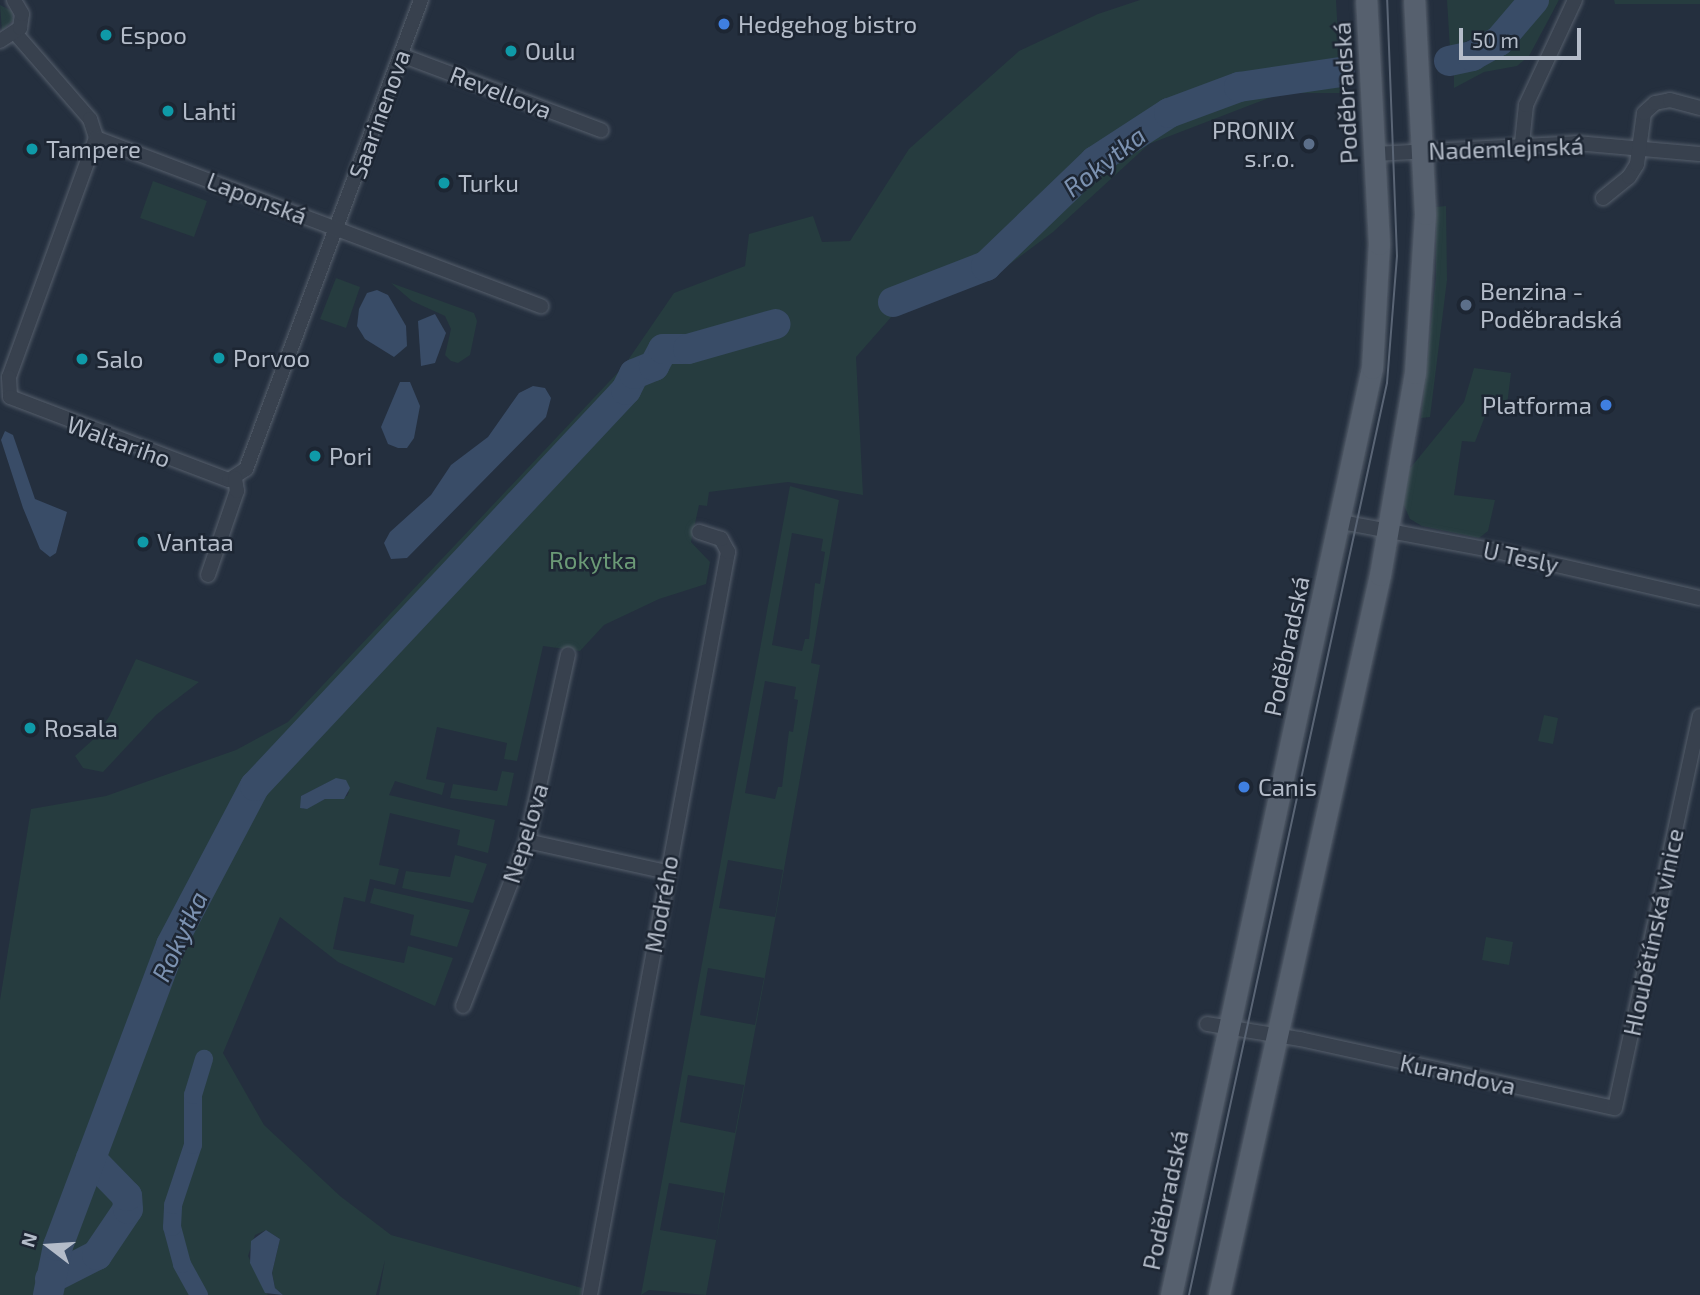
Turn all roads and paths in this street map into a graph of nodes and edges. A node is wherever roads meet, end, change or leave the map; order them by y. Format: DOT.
graph roads {
  1 [pos="421,0"];
  2 [pos="1366,0"];
  3 [pos="1414,0"];
  4 [pos="1575,0"];
  5 [pos="23,2"];
  6 [pos="16,34"];
  7 [pos="0,41"];
  8 [pos="401,55"];
  9 [pos="1700,108"];
  10 [pos="601,130"];
  11 [pos="96,138"];
  12 [pos="1522,143"];
  13 [pos="1638,148"];
  14 [pos="1422,152"];
  15 [pos="1375,154"];
  16 [pos="1700,154"];
  17 [pos="1603,198"];
  18 [pos="337,228"];
  19 [pos="541,306"];
  20 [pos="235,478"];
  21 [pos="1341,522"];
  22 [pos="1387,530"];
  23 [pos="699,532"];
  24 [pos="208,575"];
  25 [pos="1700,598"];
  26 [pos="568,654"];
  27 [pos="1700,716"];
  28 [pos="527,841"];
  29 [pos="667,872"];
  30 [pos="463,1006"];
  31 [pos="1208,1024"];
  32 [pos="1229,1029"];
  33 [pos="1277,1037"];
  34 [pos="1615,1108"];
  35 [pos="590,1295"];
  36 [pos="1171,1295"];
  37 [pos="1219,1295"];
  1 -- 8 [label="street, Saarinenova"];
  2 -- 15 [label="main road, Poděbradská"];
  3 -- 14 [label="main road"];
  4 -- 12 [label="street"];
  5 -- 6 [label="street"];
  6 -- 7 [label="street"];
  6 -- 11 [label="street"];
  8 -- 10 [label="street, Revellova"];
  8 -- 18 [label="street, Saarinenova"];
  9 -- 13 [label="street"];
  11 -- 18 [label="street, Laponská"];
  11 -- 20 [label="street, Waltariho"];
  12 -- 13 [label="street, Nademlejnská"];
  12 -- 14 [label="street, Nademlejnská"];
  13 -- 16 [label="street, Nademlejnská"];
  13 -- 17 [label="street"];
  14 -- 15 [label="street, Nademlejnská"];
  14 -- 22 [label="main road"];
  15 -- 21 [label="main road, Poděbradská"];
  18 -- 19 [label="street, Laponská"];
  18 -- 20 [label="street"];
  20 -- 24 [label="street"];
  21 -- 22 [label="street, U Tesly"];
  21 -- 32 [label="main road, Poděbradská"];
  22 -- 25 [label="street, U Tesly"];
  22 -- 33 [label="main road"];
  23 -- 29 [label="street, Modrého"];
  26 -- 28 [label="street, Nepelova"];
  27 -- 34 [label="street, Hloubětínská vinice"];
  28 -- 29 [label="street"];
  28 -- 30 [label="street, Nepelova"];
  29 -- 35 [label="street, Modrého"];
  31 -- 32 [label="street, Kurandova"];
  32 -- 33 [label="street, Kurandova"];
  32 -- 36 [label="main road, Poděbradská"];
  33 -- 34 [label="street, Kurandova"];
  33 -- 37 [label="main road"];
}
